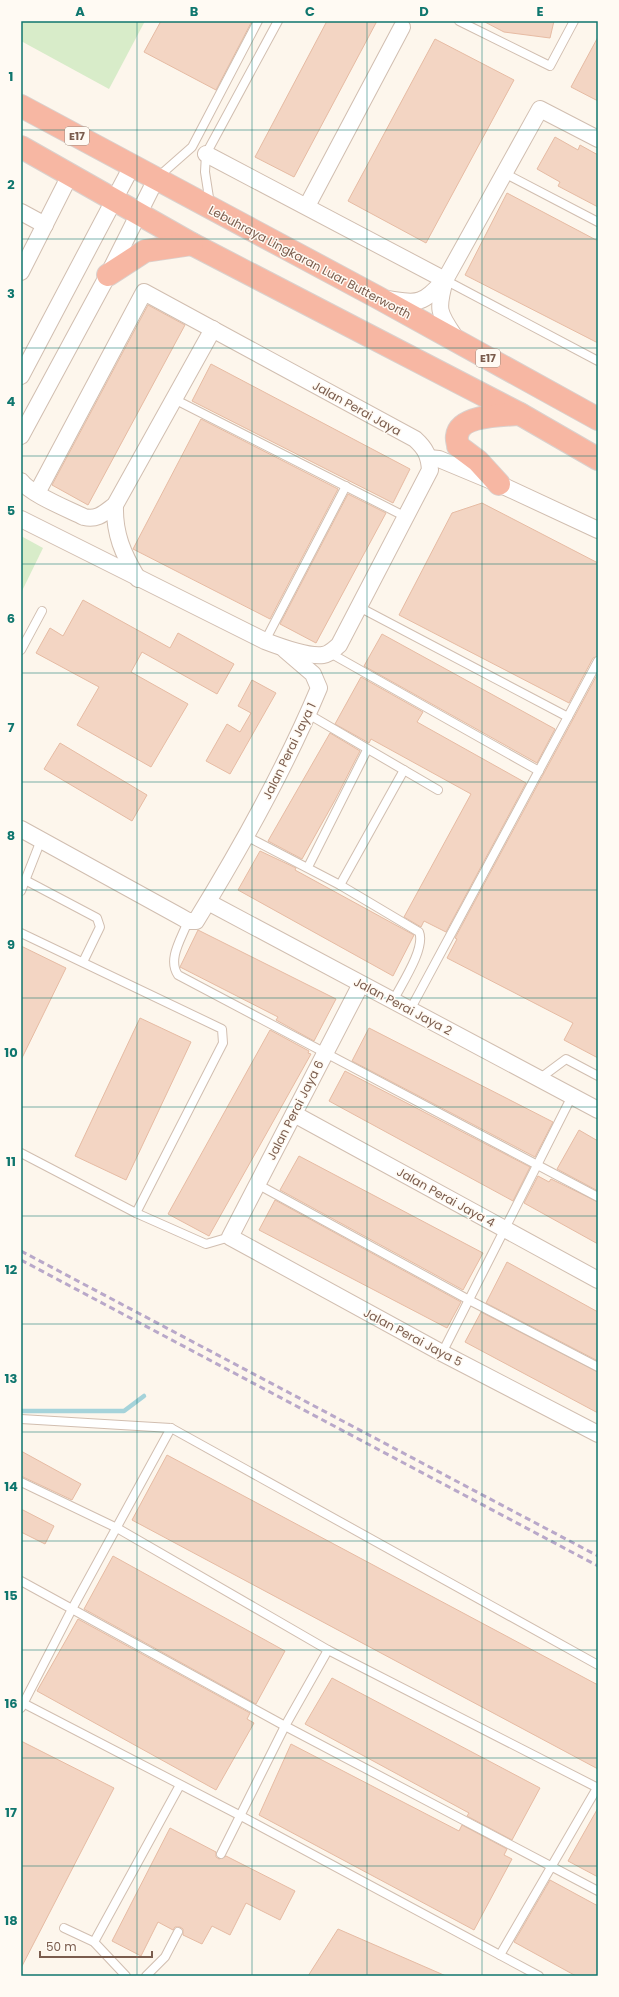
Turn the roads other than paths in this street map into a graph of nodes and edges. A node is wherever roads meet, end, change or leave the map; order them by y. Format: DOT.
graph roads {
  1 [pos="258,21"];
  2 [pos="278,21"];
  3 [pos="459,21"];
  4 [pos="574,21"];
  5 [pos="402,27"];
  6 [pos="21,106"];
  7 [pos="598,138"];
  8 [pos="21,147"];
  9 [pos="206,154"];
  10 [pos="132,166"];
  11 [pos="504,173"];
  12 [pos="70,175"];
  13 [pos="156,179"];
  14 [pos="115,200"];
  15 [pos="308,206"];
  16 [pos="211,209"];
  17 [pos="21,212"];
  18 [pos="138,213"];
  19 [pos="598,222"];
  20 [pos="45,225"];
  21 [pos="192,244"];
  22 [pos="21,272"];
  23 [pos="108,275"];
  24 [pos="445,280"];
  25 [pos="377,297"];
  26 [pos="213,329"];
  27 [pos="458,341"];
  28 [pos="598,361"];
  29 [pos="21,376"];
  30 [pos="174,399"];
  31 [pos="520,414"];
  32 [pos="598,419"];
  33 [pos="21,436"];
  34 [pos="429,458"];
  35 [pos="598,459"];
  36 [pos="21,481"];
  37 [pos="499,484"];
  38 [pos="346,486"];
  39 [pos="37,493"];
  40 [pos="115,505"];
  41 [pos="406,517"];
  42 [pos="21,519"];
  43 [pos="598,530"];
  44 [pos="138,579"];
  45 [pos="359,607"];
  46 [pos="42,611"];
  47 [pos="265,641"];
  48 [pos="284,649"];
  49 [pos="21,650"];
  50 [pos="330,653"];
  51 [pos="598,661"];
  52 [pos="308,714"];
  53 [pos="568,717"];
  54 [pos="368,750"];
  55 [pos="404,770"];
  56 [pos="538,771"];
  57 [pos="438,790"];
  58 [pos="21,829"];
  59 [pos="246,836"];
  60 [pos="41,840"];
  61 [pos="308,867"];
  62 [pos="25,880"];
  63 [pos="340,885"];
  64 [pos="21,890"];
  65 [pos="208,902"];
  66 [pos="188,921"];
  67 [pos="21,933"];
  68 [pos="83,962"];
  69 [pos="361,984"];
  70 [pos="393,1001"];
  71 [pos="410,1010"];
  72 [pos="325,1053"];
  73 [pos="598,1076"];
  74 [pos="539,1079"];
  75 [pos="572,1096"];
  76 [pos="598,1110"];
  77 [pos="294,1114"];
  78 [pos="21,1153"];
  79 [pos="538,1164"];
  80 [pos="257,1184"];
  81 [pos="598,1197"];
  82 [pos="136,1213"];
  83 [pos="505,1230"];
  84 [pos="230,1237"];
  85 [pos="598,1280"];
  86 [pos="469,1300"];
  87 [pos="442,1353"];
  88 [pos="598,1367"];
  89 [pos="21,1419"];
  90 [pos="171,1428"];
  91 [pos="598,1434"];
  92 [pos="21,1482"];
  93 [pos="116,1528"];
  94 [pos="21,1581"];
  95 [pos="72,1609"];
  96 [pos="328,1650"];
  97 [pos="598,1665"];
  98 [pos="22,1705"];
  99 [pos="285,1726"];
  100 [pos="180,1784"];
  101 [pos="597,1788"];
  102 [pos="240,1816"];
  103 [pos="221,1854"];
  104 [pos="551,1866"];
  105 [pos="598,1892"];
  106 [pos="64,1928"];
  107 [pos="178,1932"];
  108 [pos="94,1942"];
  109 [pos="500,1955"];
  110 [pos="126,1976"];
  111 [pos="146,1976"];
  112 [pos="540,1976"];
  1 -- 13 [label="lane"];
  2 -- 9 [label="lane"];
  3 -- 4 [label="lane"];
  5 -- 15 [label="street"];
  6 -- 10 [label="highway, Lebuhraya Lingkaran Luar Butterworth / E17"];
  7 -- 11 [label="street"];
  8 -- 12 [label="highway"];
  9 -- 15 [label="street"];
  9 -- 16 [label="lane"];
  10 -- 13 [label="highway, Lebuhraya Lingkaran Luar Butterworth / E17"];
  10 -- 14 [label="street"];
  11 -- 19 [label="lane"];
  11 -- 24 [label="street"];
  12 -- 14 [label="highway"];
  12 -- 20 [label="street"];
  13 -- 16 [label="highway, Lebuhraya Lingkaran Luar Butterworth / E17"];
  13 -- 18 [label="street"];
  14 -- 18 [label="highway"];
  14 -- 29 [label="street"];
  15 -- 24 [label="street"];
  16 -- 25 [label="highway, Lebuhraya Lingkaran Luar Butterworth / E17"];
  17 -- 20 [label="street"];
  18 -- 21 [label="highway"];
  18 -- 23 [label="street"];
  20 -- 22 [label="street"];
  21 -- 23 [label="highway"];
  21 -- 31 [label="highway"];
  23 -- 33 [label="street"];
  24 -- 25 [label="street"];
  24 -- 27 [label="street"];
  24 -- 28 [label="lane"];
  25 -- 27 [label="highway, Lebuhraya Lingkaran Luar Butterworth / E17"];
  26 -- 30 [label="street"];
  26 -- 34 [label="street, Jalan Perai Jaya"];
  26 -- 39 [label="street, Jalan Perai Jaya"];
  27 -- 32 [label="highway, Lebuhraya Lingkaran Luar Butterworth / E17"];
  30 -- 38 [label="lane"];
  30 -- 40 [label="street"];
  31 -- 35 [label="highway"];
  31 -- 37 [label="highway"];
  34 -- 37 [label="street"];
  34 -- 41 [label="street"];
  36 -- 39 [label="street"];
  37 -- 43 [label="street"];
  38 -- 41 [label="lane"];
  38 -- 47 [label="lane"];
  39 -- 40 [label="street"];
  40 -- 44 [label="street"];
  41 -- 45 [label="street"];
  42 -- 44 [label="street"];
  44 -- 47 [label="street"];
  45 -- 50 [label="street"];
  45 -- 53 [label="lane"];
  46 -- 49 [label="lane"];
  47 -- 48 [label="street"];
  48 -- 50 [label="street"];
  48 -- 52 [label="street, Jalan Perai Jaya 1"];
  50 -- 56 [label="lane"];
  51 -- 53 [label="lane"];
  52 -- 54 [label="lane"];
  52 -- 59 [label="street, Jalan Perai Jaya 1"];
  53 -- 56 [label="lane"];
  54 -- 55 [label="lane"];
  54 -- 61 [label="lane"];
  55 -- 57 [label="lane"];
  55 -- 63 [label="lane"];
  56 -- 71 [label="lane"];
  58 -- 60 [label="street"];
  59 -- 61 [label="lane"];
  59 -- 65 [label="street, Jalan Perai Jaya 1"];
  60 -- 62 [label="lane"];
  60 -- 66 [label="street"];
  61 -- 63 [label="lane"];
  62 -- 64 [label="lane"];
  62 -- 68 [label="lane"];
  63 -- 70 [label="lane"];
  65 -- 66 [label="street, Jalan Perai Jaya 1"];
  65 -- 69 [label="street, Jalan Perai Jaya 2"];
  66 -- 72 [label="lane"];
  67 -- 68 [label="lane"];
  68 -- 82 [label="lane"];
  69 -- 70 [label="street, Jalan Perai Jaya 2"];
  69 -- 72 [label="street, Jalan Perai Jaya 6"];
  70 -- 71 [label="street, Jalan Perai Jaya 2"];
  71 -- 74 [label="street, Jalan Perai Jaya 2"];
  72 -- 77 [label="street, Jalan Perai Jaya 6"];
  72 -- 79 [label="lane"];
  73 -- 74 [label="lane"];
  74 -- 75 [label="street, Jalan Perai Jaya 2"];
  75 -- 76 [label="street, Jalan Perai Jaya 2"];
  75 -- 79 [label="lane"];
  77 -- 80 [label="street, Jalan Perai Jaya 6"];
  77 -- 83 [label="street, Jalan Perai Jaya 4"];
  78 -- 82 [label="lane"];
  79 -- 81 [label="lane"];
  79 -- 83 [label="lane"];
  80 -- 84 [label="street, Jalan Perai Jaya 6"];
  80 -- 86 [label="lane"];
  82 -- 84 [label="lane"];
  83 -- 85 [label="street, Jalan Perai Jaya 4"];
  83 -- 86 [label="lane"];
  84 -- 87 [label="street, Jalan Perai Jaya 5"];
  86 -- 87 [label="lane"];
  86 -- 88 [label="lane"];
  87 -- 91 [label="street, Jalan Perai Jaya 5"];
  89 -- 90 [label="lane"];
  90 -- 93 [label="lane"];
  90 -- 97 [label="lane"];
  92 -- 93 [label="lane"];
  93 -- 95 [label="lane"];
  93 -- 96 [label="lane"];
  94 -- 95 [label="lane"];
  95 -- 98 [label="lane"];
  95 -- 99 [label="lane"];
  96 -- 99 [label="lane"];
  96 -- 101 [label="lane"];
  98 -- 100 [label="lane"];
  99 -- 102 [label="lane"];
  99 -- 104 [label="lane"];
  100 -- 102 [label="lane"];
  100 -- 108 [label="lane"];
  101 -- 104 [label="lane"];
  102 -- 103 [label="lane"];
  102 -- 109 [label="lane"];
  104 -- 105 [label="lane"];
  104 -- 109 [label="lane"];
  106 -- 108 [label="lane"];
  107 -- 111 [label="lane"];
  108 -- 110 [label="lane"];
  109 -- 112 [label="lane"];
}
